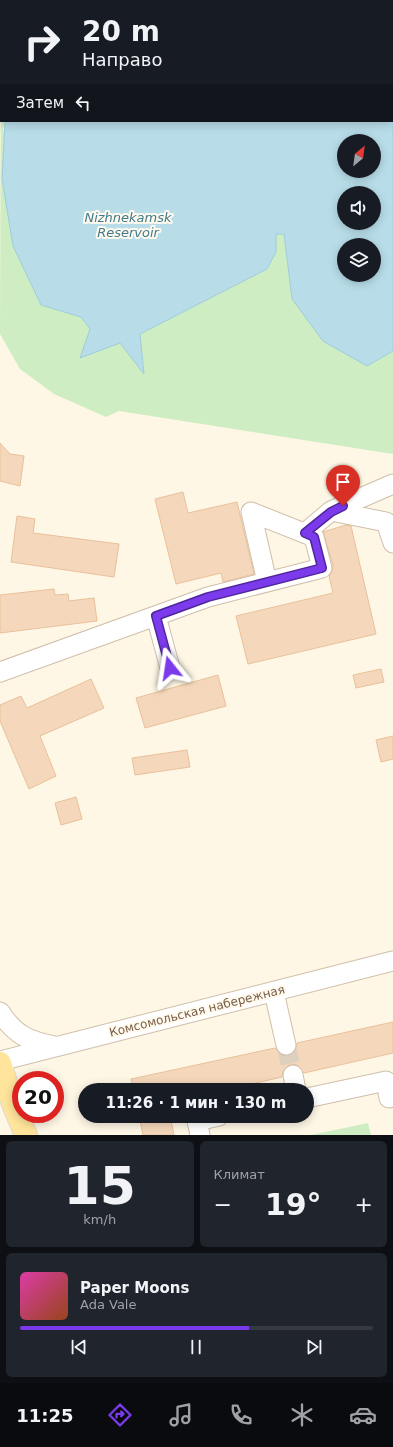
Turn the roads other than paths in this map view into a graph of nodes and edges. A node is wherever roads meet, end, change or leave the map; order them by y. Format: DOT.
graph roads {
  1 [pos="393,484"];
  2 [pos="331,512"];
  3 [pos="305,533"];
  4 [pos="393,543"];
  5 [pos="267,582"];
  6 [pos="156,616"];
  7 [pos="170,668"];
  8 [pos="0,672"];
  9 [pos="393,960"];
  10 [pos="274,992"];
  11 [pos="0,1012"];
  12 [pos="286,1045"];
  13 [pos="56,1047"];
  14 [pos="0,1062"];
  15 [pos="314,1096"];
  16 [pos="391,1097"];
  17 [pos="7,1107"];
  18 [pos="197,1123"];
  19 [pos="26,1135"];
  20 [pos="200,1135"];
  1 -- 2 [label="street"];
  2 -- 3 [label="street"];
  2 -- 4 [label="street"];
  3 -- 5 [label="street"];
  3 -- 5 [label="street"];
  5 -- 6 [label="street"];
  6 -- 7 [label="street"];
  6 -- 8 [label="street"];
  9 -- 10 [label="street, Комсомольская набережная"];
  10 -- 12 [label="street"];
  10 -- 13 [label="street, Комсомольская набережная"];
  11 -- 13 [label="street"];
  13 -- 14 [label="street, Комсомольская набережная"];
  14 -- 17 [label="main road"];
  15 -- 16 [label="street"];
  17 -- 19 [label="main road"];
  18 -- 20 [label="street"];
}
